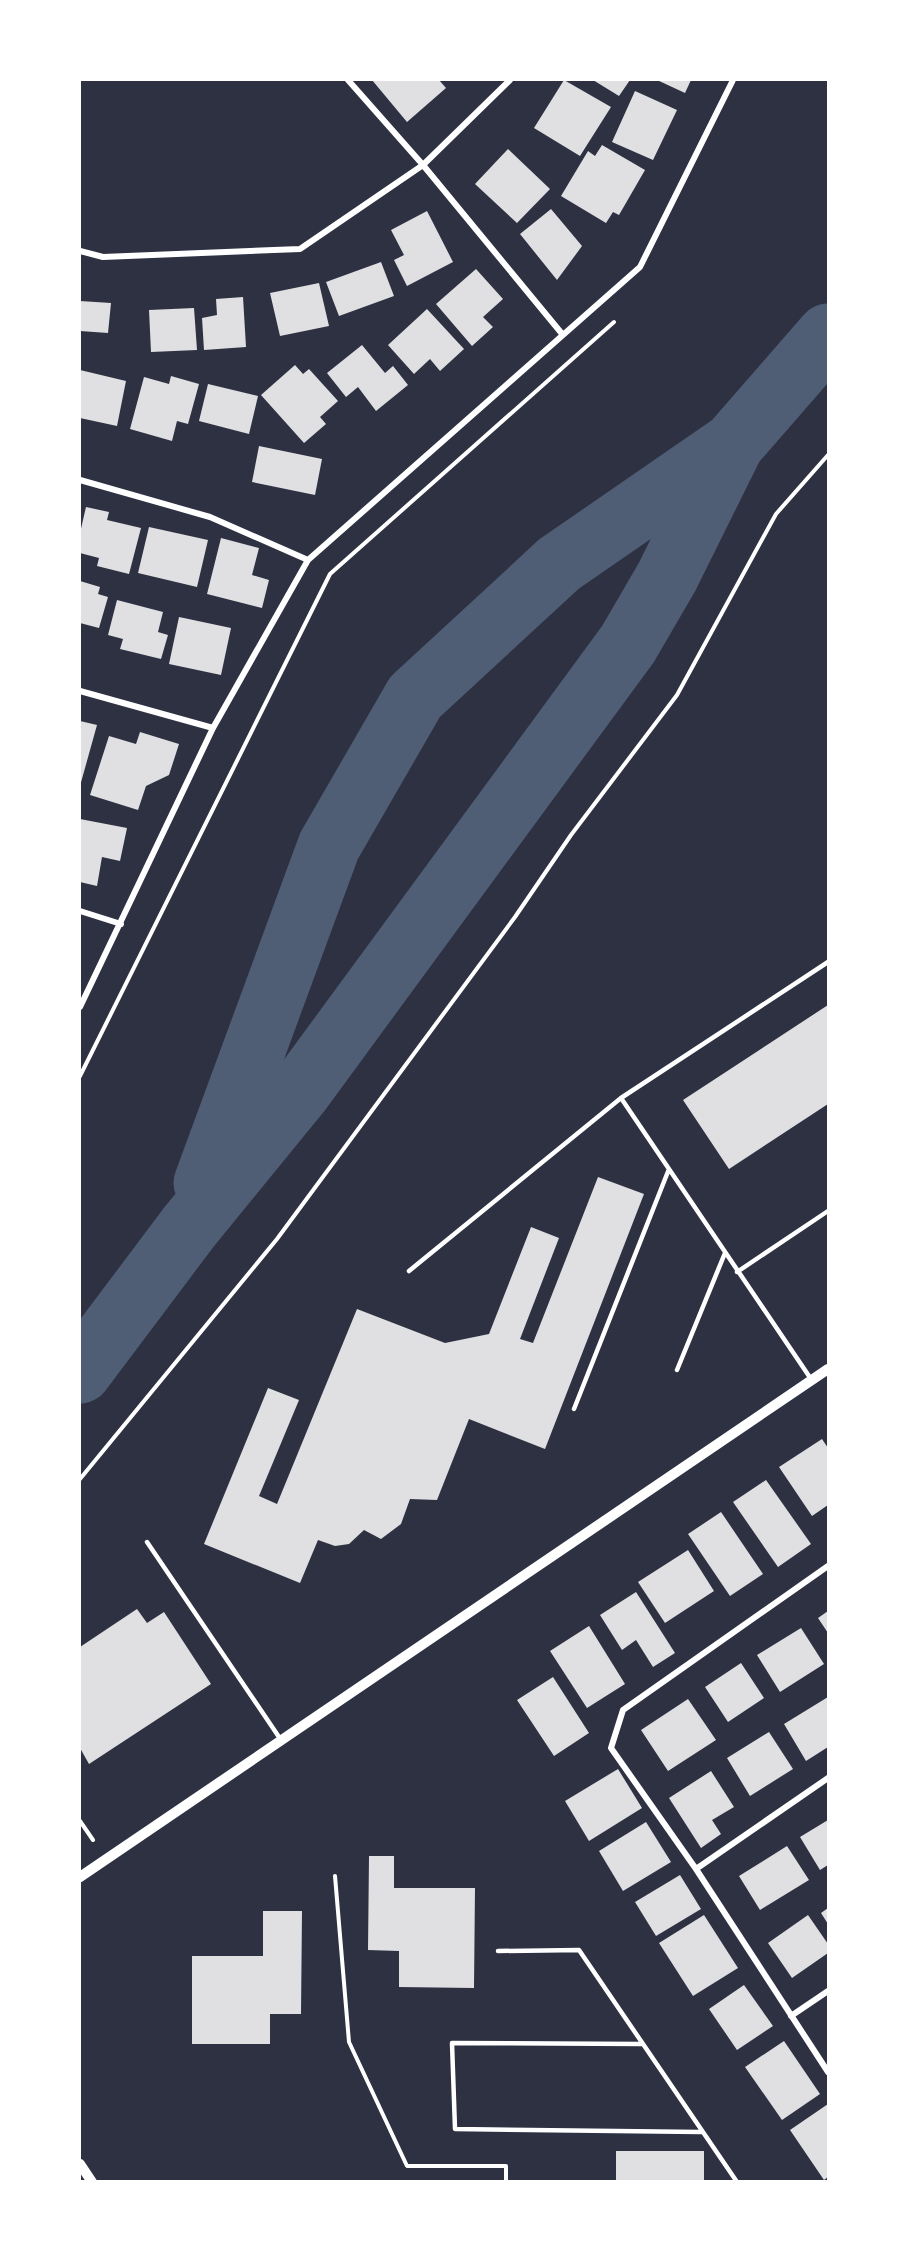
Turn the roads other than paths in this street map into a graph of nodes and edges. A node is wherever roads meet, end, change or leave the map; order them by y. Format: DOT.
graph roads {
  1 [pos="348,80"];
  2 [pos="510,80"];
  3 [pos="733,80"];
  4 [pos="423,165"];
  5 [pos="80,251"];
  6 [pos="563,335"];
  7 [pos="80,480"];
  8 [pos="308,560"];
  9 [pos="80,691"];
  10 [pos="213,728"];
  11 [pos="80,911"];
  12 [pos="121,924"];
  13 [pos="828,963"];
  14 [pos="80,1007"];
  15 [pos="621,1098"];
  16 [pos="669,1170"];
  17 [pos="828,1211"];
  18 [pos="724,1253"];
  19 [pos="409,1270"];
  20 [pos="737,1272"];
  21 [pos="828,1369"];
  22 [pos="677,1370"];
  23 [pos="811,1380"];
  24 [pos="574,1409"];
  25 [pos="147,1542"];
  26 [pos="828,1566"];
  27 [pos="281,1740"];
  28 [pos="828,1778"];
  29 [pos="696,1869"];
  30 [pos="80,1877"];
  31 [pos="498,1951"];
  32 [pos="828,1991"];
  33 [pos="791,2016"];
  34 [pos="641,2044"];
  35 [pos="828,2072"];
  36 [pos="701,2132"];
  37 [pos="80,2164"];
  38 [pos="92,2181"];
  39 [pos="737,2181"];
  1 -- 4 [label="street"];
  2 -- 4 [label="street"];
  3 -- 6 [label="street"];
  4 -- 5 [label="street"];
  4 -- 6 [label="street"];
  6 -- 8 [label="street"];
  7 -- 8 [label="street"];
  8 -- 10 [label="street"];
  9 -- 10 [label="street"];
  10 -- 12 [label="street"];
  11 -- 12 [label="street"];
  12 -- 14 [label="street"];
  13 -- 15 [label="lane"];
  15 -- 16 [label="lane"];
  15 -- 19 [label="lane"];
  16 -- 18 [label="lane"];
  16 -- 24 [label="lane"];
  17 -- 20 [label="lane"];
  18 -- 20 [label="lane"];
  18 -- 22 [label="lane"];
  20 -- 23 [label="lane"];
  21 -- 23 [label="street"];
  23 -- 27 [label="street"];
  25 -- 27 [label="lane"];
  26 -- 29 [label="street"];
  27 -- 30 [label="street"];
  28 -- 29 [label="street"];
  29 -- 33 [label="street"];
  31 -- 34 [label="lane"];
  32 -- 33 [label="street"];
  33 -- 35 [label="street"];
  34 -- 36 [label="lane"];
  34 -- 36 [label="lane"];
  36 -- 39 [label="lane"];
  37 -- 38 [label="street"];
}
